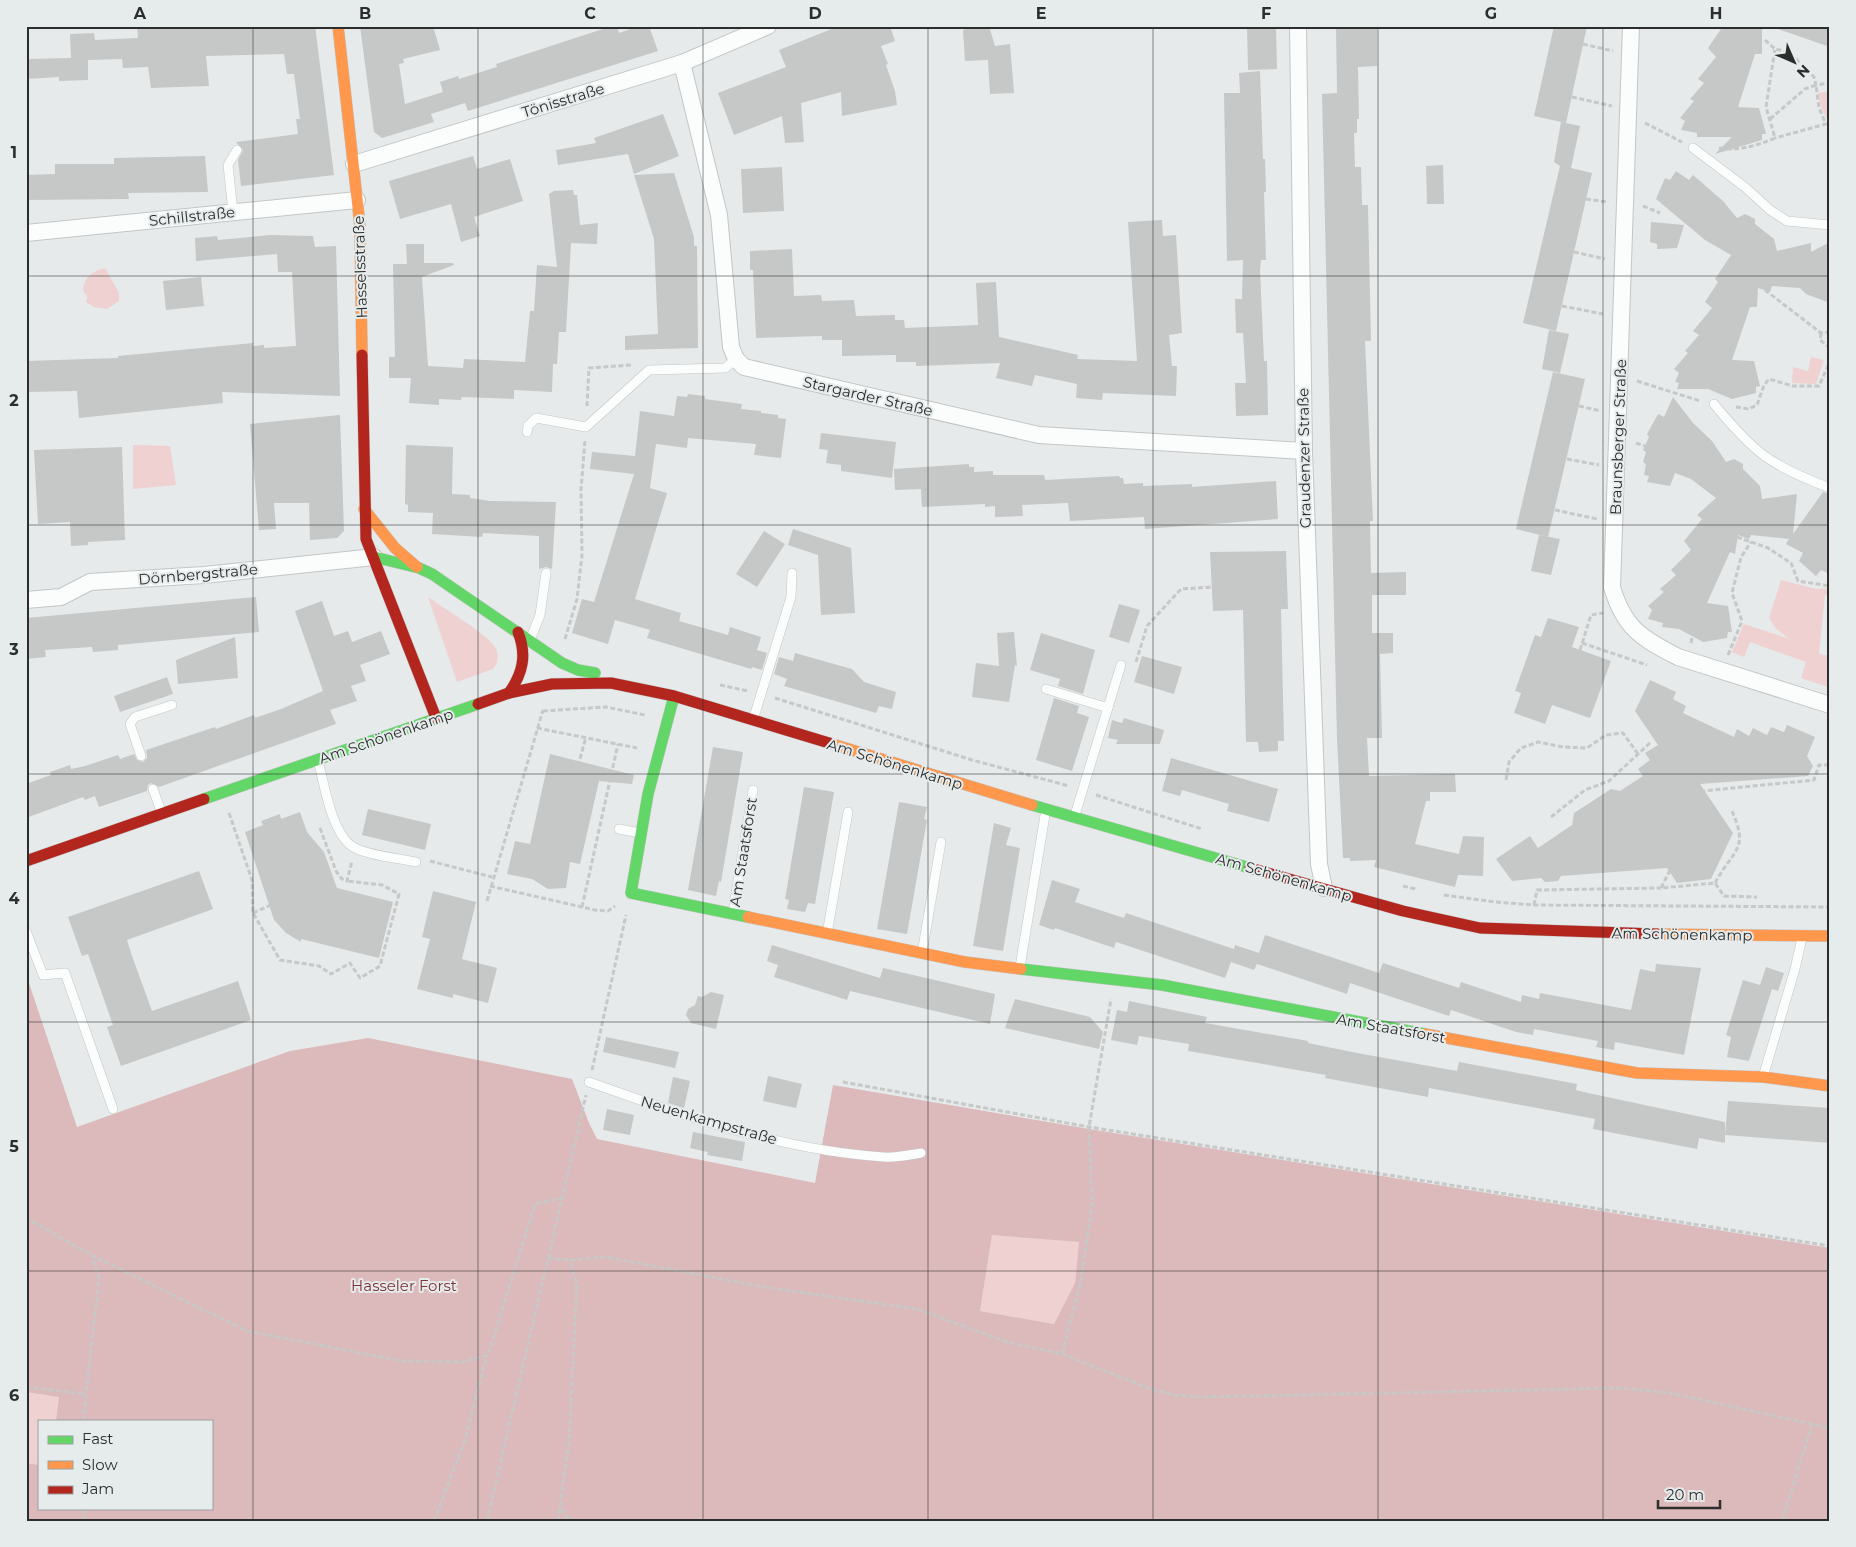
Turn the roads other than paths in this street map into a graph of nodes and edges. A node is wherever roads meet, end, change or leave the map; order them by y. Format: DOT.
graph roads {
  1 [pos="338,26"];
  2 [pos="768,26"];
  3 [pos="1298,26"];
  4 [pos="1631,26"];
  5 [pos="682,63"];
  6 [pos="1693,148"];
  7 [pos="237,150"];
  8 [pos="354,164"];
  9 [pos="357,200"];
  10 [pos="233,212"];
  11 [pos="1830,225"];
  12 [pos="26,233"];
  13 [pos="736,358"];
  14 [pos="1714,404"];
  15 [pos="527,432"];
  16 [pos="1304,451"];
  17 [pos="1830,488"];
  18 [pos="364,509"];
  19 [pos="374,557"];
  20 [pos="419,568"];
  21 [pos="546,572"];
  22 [pos="792,572"];
  23 [pos="395,585"];
  24 [pos="26,600"];
  25 [pos="403,631"];
  26 [pos="518,632"];
  27 [pos="414,639"];
  28 [pos="530,641"];
  29 [pos="1121,665"];
  30 [pos="607,682"];
  31 [pos="1046,689"];
  32 [pos="509,693"];
  33 [pos="674,696"];
  34 [pos="172,705"];
  35 [pos="1830,705"];
  36 [pos="1108,708"];
  37 [pos="436,718"];
  38 [pos="753,720"];
  39 [pos="141,756"];
  40 [pos="318,760"];
  41 [pos="153,789"];
  42 [pos="753,790"];
  43 [pos="1046,809"];
  44 [pos="848,812"];
  45 [pos="162,814"];
  46 [pos="1074,818"];
  47 [pos="619,829"];
  48 [pos="640,833"];
  49 [pos="940,842"];
  50 [pos="26,861"];
  51 [pos="416,862"];
  52 [pos="1324,888"];
  53 [pos="732,915"];
  54 [pos="26,931"];
  55 [pos="1829,931"];
  56 [pos="827,934"];
  57 [pos="1802,935"];
  58 [pos="922,953"];
  59 [pos="1019,969"];
  60 [pos="1762,1077"];
  61 [pos="589,1082"];
  62 [pos="1830,1086"];
  63 [pos="113,1109"];
  64 [pos="921,1153"];
  1 -- 8 [label="street, Hasselsstraße"];
  2 -- 5 [label="street, Tönisstraße"];
  3 -- 16 [label="street, Graudenzer Straße"];
  4 -- 35 [label="street, Braunsberger Straße"];
  5 -- 8 [label="street, Tönisstraße"];
  5 -- 13 [label="street"];
  6 -- 11 [label="lane"];
  7 -- 10 [label="lane"];
  8 -- 9 [label="street, Hasselsstraße"];
  9 -- 10 [label="street, Schillstraße"];
  9 -- 18 [label="street, Hasselsstraße"];
  10 -- 12 [label="street, Schillstraße"];
  13 -- 15 [label="lane"];
  13 -- 16 [label="street, Stargarder Straße"];
  14 -- 17 [label="lane"];
  16 -- 52 [label="street, Graudenzer Straße"];
  18 -- 19 [label="street, Hasselsstraße"];
  18 -- 20 [label="street"];
  19 -- 20 [label="street"];
  19 -- 23 [label="street, Hasselsstraße"];
  19 -- 24 [label="street, Dörnbergstraße"];
  20 -- 23 [label="street"];
  20 -- 26 [label="street"];
  21 -- 28 [label="lane"];
  22 -- 38 [label="lane"];
  23 -- 25 [label="street, Hasselsstraße"];
  25 -- 27 [label="lane"];
  25 -- 37 [label="street, Hasselsstraße"];
  26 -- 28 [label="street"];
  26 -- 32 [label="street"];
  28 -- 30 [label="street"];
  29 -- 36 [label="lane"];
  30 -- 32 [label="street, Am Schönenkamp"];
  30 -- 33 [label="street, Am Schönenkamp"];
  31 -- 36 [label="lane"];
  32 -- 37 [label="street, Am Schönenkamp"];
  33 -- 38 [label="street, Am Schönenkamp"];
  33 -- 48 [label="street"];
  34 -- 39 [label="lane"];
  36 -- 46 [label="lane"];
  37 -- 40 [label="street, Am Schönenkamp"];
  38 -- 43 [label="street, Am Schönenkamp"];
  40 -- 45 [label="street, Am Schönenkamp"];
  40 -- 51 [label="lane"];
  41 -- 45 [label="lane"];
  42 -- 53 [label="lane, Am Staatsforst"];
  43 -- 46 [label="street, Am Schönenkamp"];
  43 -- 59 [label="lane"];
  44 -- 56 [label="lane"];
  45 -- 50 [label="street, Am Schönenkamp"];
  46 -- 52 [label="street, Am Schönenkamp"];
  47 -- 48 [label="lane"];
  48 -- 53 [label="street, Am Staatsforst"];
  49 -- 58 [label="lane"];
  52 -- 57 [label="street, Am Schönenkamp"];
  53 -- 56 [label="street, Am Staatsforst"];
  54 -- 63 [label="lane"];
  55 -- 57 [label="street, Am Schönenkamp"];
  56 -- 58 [label="street, Am Staatsforst"];
  57 -- 60 [label="lane"];
  58 -- 59 [label="street, Am Staatsforst"];
  59 -- 60 [label="street, Am Staatsforst"];
  60 -- 62 [label="street, Am Staatsforst"];
  61 -- 64 [label="lane, Neuenkampstraße"];
}
